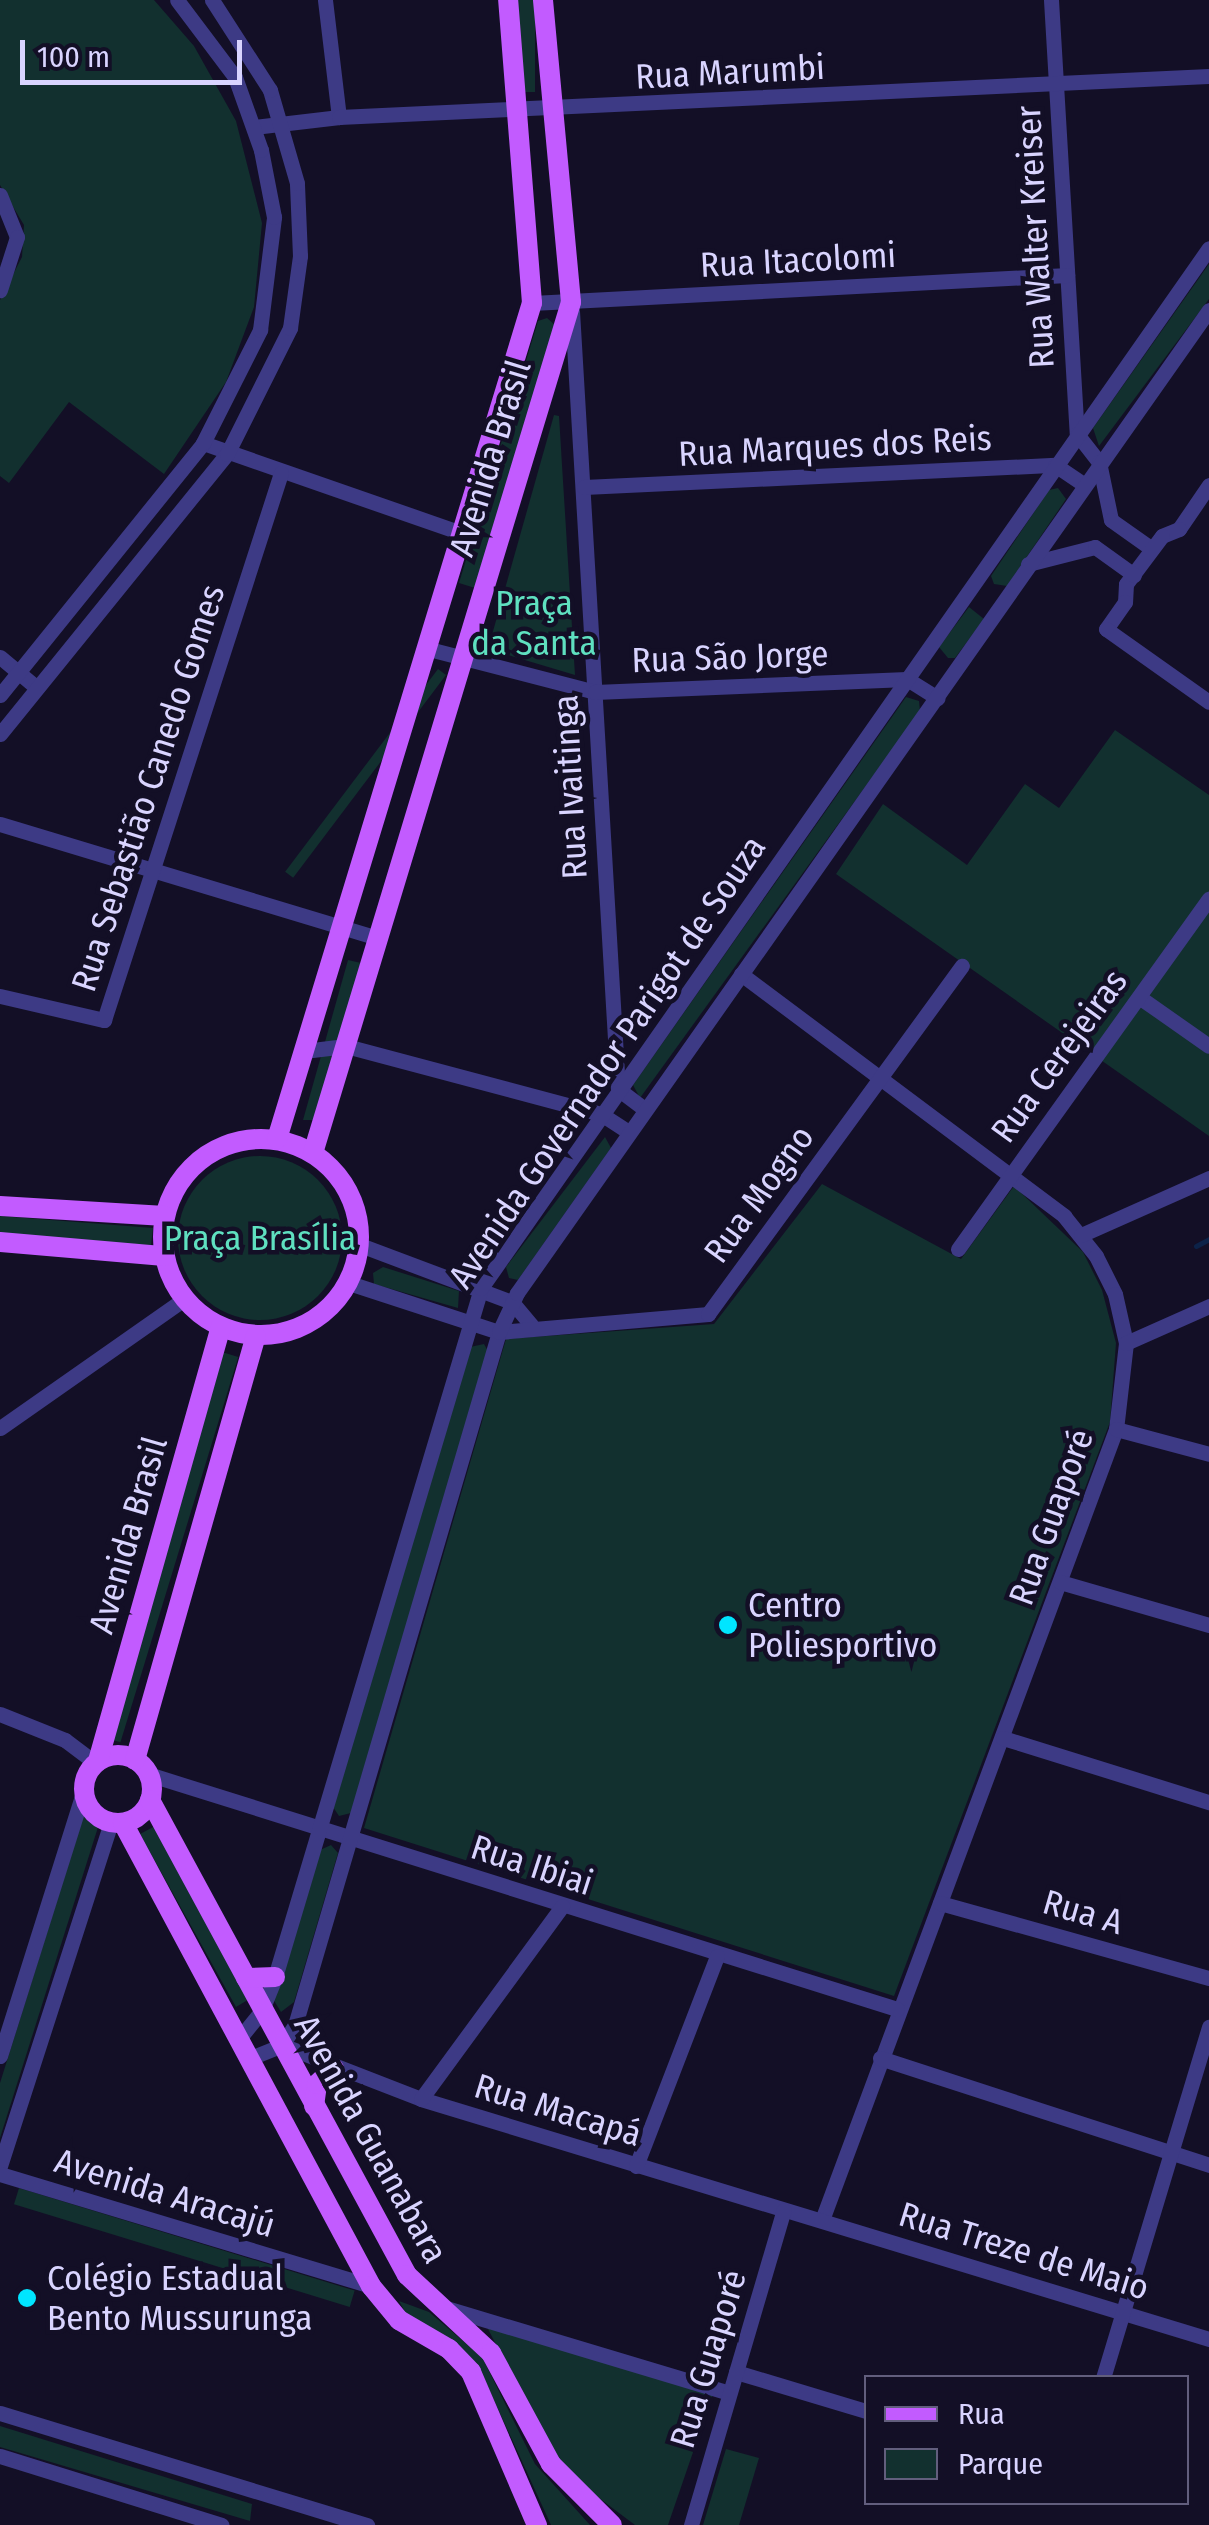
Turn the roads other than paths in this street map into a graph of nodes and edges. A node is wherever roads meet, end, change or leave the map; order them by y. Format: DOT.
graph roads {
  1 [pos="177,0"];
  2 [pos="212,0"];
  3 [pos="325,0"];
  4 [pos="508,0"];
  5 [pos="543,0"];
  6 [pos="1051,0"];
  7 [pos="1209,76"];
  8 [pos="1056,86"];
  9 [pos="552,111"];
  10 [pos="516,112"];
  11 [pos="339,117"];
  12 [pos="281,122"];
  13 [pos="254,127"];
  14 [pos="0,195"];
  15 [pos="1209,248"];
  16 [pos="1066,276"];
  17 [pos="0,290"];
  18 [pos="572,302"];
  19 [pos="532,304"];
  20 [pos="1209,310"];
  21 [pos="1077,434"];
  22 [pos="203,443"];
  23 [pos="227,454"];
  24 [pos="1099,462"];
  25 [pos="1054,465"];
  26 [pos="281,473"];
  27 [pos="1083,484"];
  28 [pos="1209,485"];
  29 [pos="584,488"];
  30 [pos="1194,507"];
  31 [pos="1209,518"];
  32 [pos="462,534"];
  33 [pos="1152,549"];
  34 [pos="1028,564"];
  35 [pos="1134,574"];
  36 [pos="448,575"];
  37 [pos="481,596"];
  38 [pos="425,648"];
  39 [pos="0,657"];
  40 [pos="462,660"];
  41 [pos="19,673"];
  42 [pos="907,679"];
  43 [pos="37,688"];
  44 [pos="594,692"];
  45 [pos="0,695"];
  46 [pos="938,698"];
  47 [pos="1209,702"];
  48 [pos="0,734"];
  49 [pos="0,824"];
  50 [pos="150,871"];
  51 [pos="1209,898"];
  52 [pos="342,928"];
  53 [pos="378,938"];
  54 [pos="962,966"];
  55 [pos="740,974"];
  56 [pos="0,996"];
  57 [pos="1138,997"];
  58 [pos="346,1046"];
  59 [pos="1209,1046"];
  60 [pos="304,1051"];
  61 [pos="881,1078"];
  62 [pos="618,1089"];
  63 [pos="645,1109"];
  64 [pos="601,1114"];
  65 [pos="629,1132"];
  66 [pos="277,1139"];
  67 [pos="313,1152"];
  68 [pos="1012,1175"];
  69 [pos="1209,1178"];
  70 [pos="0,1206"];
  71 [pos="164,1216"];
  72 [pos="1081,1235"];
  73 [pos="0,1242"];
  74 [pos="360,1245"];
  75 [pos="958,1249"];
  76 [pos="164,1256"];
  77 [pos="349,1283"];
  78 [pos="482,1288"];
  79 [pos="184,1299"];
  80 [pos="512,1302"];
  81 [pos="1209,1306"];
  82 [pos="468,1322"];
  83 [pos="532,1325"];
  84 [pos="220,1327"];
  85 [pos="499,1332"];
  86 [pos="256,1336"];
  87 [pos="1126,1343"];
  88 [pos="0,1428"];
  89 [pos="1116,1429"];
  90 [pos="1209,1454"];
  91 [pos="1060,1582"];
  92 [pos="1209,1625"];
  93 [pos="0,1714"];
  94 [pos="1002,1738"];
  95 [pos="97,1762"];
  96 [pos="142,1767"];
  97 [pos="84,1788"];
  98 [pos="150,1800"];
  99 [pos="1209,1802"];
  100 [pos="117,1823"];
  101 [pos="316,1826"];
  102 [pos="352,1837"];
  103 [pos="940,1903"];
  104 [pos="562,1906"];
  105 [pos="718,1956"];
  106 [pos="274,1977"];
  107 [pos="246,1978"];
  108 [pos="1209,1978"];
  109 [pos="897,2009"];
  110 [pos="262,2010"];
  111 [pos="1209,2027"];
  112 [pos="282,2045"];
  113 [pos="243,2050"];
  114 [pos="0,2056"];
  115 [pos="880,2058"];
  116 [pos="334,2068"];
  117 [pos="421,2099"];
  118 [pos="314,2106"];
  119 [pos="1171,2153"];
  120 [pos="1209,2165"];
  121 [pos="0,2166"];
  122 [pos="636,2166"];
  123 [pos="0,2174"];
  124 [pos="784,2210"];
  125 [pos="822,2220"];
  126 [pos="371,2286"];
  127 [pos="443,2308"];
  128 [pos="1123,2312"];
  129 [pos="1209,2339"];
  130 [pos="736,2372"];
  131 [pos="1104,2375"];
  132 [pos="729,2393"];
  133 [pos="864,2409"];
  134 [pos="0,2413"];
  135 [pos="0,2456"];
  136 [pos="222,2525"];
  137 [pos="366,2525"];
  138 [pos="537,2525"];
  139 [pos="612,2525"];
  140 [pos="691,2525"];
  1 -- 13 [label="street"];
  2 -- 12 [label="street"];
  3 -- 11 [label="street"];
  4 -- 10 [label="main road, Avenida Brasil"];
  5 -- 9 [label="main road, Avenida Brasil"];
  6 -- 8 [label="street, Rua Walter Kreiser"];
  7 -- 8 [label="street, Rua Marumbi"];
  8 -- 9 [label="street, Rua Marumbi"];
  8 -- 16 [label="street, Rua Walter Kreiser"];
  9 -- 10 [label="street, Rua Marumbi"];
  9 -- 18 [label="main road, Avenida Brasil"];
  10 -- 11 [label="street, Rua Marumbi"];
  10 -- 19 [label="main road, Avenida Brasil"];
  11 -- 12 [label="street, Rua Marumbi"];
  12 -- 13 [label="street, Rua Marumbi"];
  12 -- 23 [label="street"];
  13 -- 22 [label="street"];
  14 -- 17 [label="street"];
  15 -- 21 [label="street, Avenida Governador Parigot de Souza"];
  16 -- 18 [label="street, Rua Itacolomi"];
  16 -- 21 [label="street, Rua Walter Kreiser"];
  18 -- 19 [label="street, Rua Itacolomi"];
  18 -- 29 [label="street, Rua Ivaitinga"];
  18 -- 37 [label="main road, Avenida Brasil"];
  19 -- 32 [label="main road, Avenida Brasil"];
  20 -- 24 [label="street, Avenida Governador Parigot de Souza"];
  21 -- 24 [label="street"];
  21 -- 25 [label="street, Avenida Governador Parigot de Souza"];
  22 -- 23 [label="street"];
  22 -- 41 [label="street"];
  23 -- 26 [label="street"];
  23 -- 43 [label="street"];
  24 -- 27 [label="street, Avenida Governador Parigot de Souza"];
  24 -- 33 [label="street"];
  25 -- 27 [label="street"];
  25 -- 29 [label="street, Rua Marques dos Reis"];
  25 -- 42 [label="street, Avenida Governador Parigot de Souza"];
  26 -- 32 [label="street"];
  26 -- 50 [label="street, Rua Sebastião Canedo Gomes"];
  27 -- 34 [label="street, Avenida Governador Parigot de Souza"];
  28 -- 30 [label="street"];
  29 -- 44 [label="street, Rua Ivaitinga"];
  30 -- 31 [label="street"];
  30 -- 33 [label="street"];
  32 -- 36 [label="main road, Avenida Brasil"];
  33 -- 35 [label="street"];
  34 -- 35 [label="street"];
  34 -- 46 [label="street, Avenida Governador Parigot de Souza"];
  35 -- 47 [label="street"];
  36 -- 37 [label="main road"];
  36 -- 38 [label="main road, Avenida Brasil"];
  37 -- 40 [label="main road, Avenida Brasil"];
  38 -- 40 [label="street, Rua São Jorge"];
  38 -- 52 [label="main road, Avenida Brasil"];
  39 -- 41 [label="street"];
  40 -- 44 [label="street, Rua São Jorge"];
  40 -- 53 [label="main road, Avenida Brasil"];
  41 -- 43 [label="street"];
  41 -- 45 [label="street"];
  42 -- 44 [label="street, Rua São Jorge"];
  42 -- 46 [label="street"];
  42 -- 62 [label="street, Avenida Governador Parigot de Souza"];
  43 -- 48 [label="street"];
  44 -- 62 [label="street, Rua Ivaitinga"];
  46 -- 55 [label="street, Avenida Governador Parigot de Souza"];
  49 -- 50 [label="street"];
  50 -- 52 [label="street"];
  50 -- 56 [label="street, Rua Sebastião Canedo Gomes"];
  51 -- 57 [label="street, Rua Cerejeiras"];
  52 -- 53 [label="street"];
  52 -- 60 [label="main road, Avenida Brasil"];
  53 -- 58 [label="main road, Avenida Brasil"];
  54 -- 61 [label="street, Rua Mogno"];
  55 -- 61 [label="street, Rua Guaporé"];
  55 -- 63 [label="street, Avenida Governador Parigot de Souza"];
  57 -- 59 [label="street"];
  57 -- 68 [label="street, Rua Cerejeiras"];
  58 -- 60 [label="street"];
  58 -- 64 [label="street"];
  58 -- 67 [label="main road, Avenida Brasil"];
  60 -- 66 [label="main road, Avenida Brasil"];
  61 -- 68 [label="street, Rua Guaporé"];
  61 -- 83 [label="street, Rua Mogno"];
  62 -- 63 [label="street"];
  62 -- 64 [label="street, Avenida Governador Parigot de Souza"];
  63 -- 65 [label="street, Avenida Governador Parigot de Souza"];
  64 -- 65 [label="street"];
  64 -- 78 [label="street, Avenida Governador Parigot de Souza"];
  65 -- 80 [label="street, Avenida Governador Parigot de Souza"];
  66 -- 67 [label="main road"];
  66 -- 71 [label="main road"];
  67 -- 74 [label="main road"];
  68 -- 72 [label="street, Rua Guaporé"];
  68 -- 75 [label="street, Rua Cerejeiras"];
  69 -- 72 [label="street"];
  70 -- 71 [label="main road"];
  71 -- 76 [label="main road"];
  72 -- 87 [label="street, Rua Guaporé"];
  73 -- 76 [label="main road"];
  74 -- 77 [label="main road"];
  74 -- 78 [label="street"];
  76 -- 79 [label="main road"];
  77 -- 82 [label="street"];
  77 -- 86 [label="main road"];
  78 -- 80 [label="street"];
  78 -- 82 [label="street, Avenida Governador Parigot de Souza"];
  79 -- 84 [label="main road"];
  79 -- 88 [label="street"];
  80 -- 83 [label="street"];
  80 -- 85 [label="street, Avenida Governador Parigot de Souza"];
  81 -- 87 [label="street"];
  82 -- 85 [label="street"];
  82 -- 101 [label="street, Avenida Governador Parigot de Souza"];
  83 -- 85 [label="street, Rua Mogno"];
  84 -- 86 [label="main road"];
  84 -- 95 [label="main road, Avenida Brasil"];
  85 -- 102 [label="street, Avenida Governador Parigot de Souza"];
  86 -- 96 [label="main road, Avenida Brasil"];
  87 -- 89 [label="street, Rua Guaporé"];
  89 -- 90 [label="street"];
  89 -- 91 [label="street, Rua Guaporé"];
  91 -- 92 [label="street"];
  91 -- 94 [label="street, Rua Guaporé"];
  93 -- 95 [label="street"];
  94 -- 99 [label="street"];
  94 -- 103 [label="street, Rua Guaporé"];
  95 -- 96 [label="main road"];
  95 -- 97 [label="main road"];
  96 -- 98 [label="main road"];
  96 -- 101 [label="street, Rua Ibiai"];
  97 -- 100 [label="main road"];
  97 -- 114 [label="street"];
  98 -- 100 [label="main road"];
  98 -- 107 [label="main road, Avenida Guanabara"];
  100 -- 113 [label="main road, Avenida Guanabara"];
  100 -- 121 [label="street"];
  101 -- 102 [label="street, Rua Ibiai"];
  101 -- 106 [label="street, Avenida Governador Parigot de Souza"];
  102 -- 104 [label="street, Rua Ibiai"];
  102 -- 112 [label="street, Avenida Governador Parigot de Souza"];
  103 -- 108 [label="street, Rua A"];
  103 -- 109 [label="street, Rua Guaporé"];
  104 -- 105 [label="street, Rua Ibiai"];
  104 -- 117 [label="street"];
  105 -- 109 [label="street, Rua Ibiai"];
  105 -- 122 [label="street"];
  106 -- 107 [label="main road"];
  106 -- 110 [label="street, Avenida Governador Parigot de Souza"];
  107 -- 110 [label="main road, Avenida Guanabara"];
  109 -- 115 [label="street, Rua Guaporé"];
  110 -- 112 [label="main road, Avenida Guanabara"];
  110 -- 113 [label="street, Avenida Governador Parigot de Souza"];
  111 -- 119 [label="street"];
  112 -- 113 [label="street"];
  112 -- 116 [label="street, Rua Macapá"];
  112 -- 118 [label="main road, Avenida Guanabara"];
  113 -- 126 [label="main road, Avenida Guanabara"];
  115 -- 119 [label="street"];
  115 -- 125 [label="street, Rua Guaporé"];
  116 -- 117 [label="street, Rua Macapá"];
  116 -- 118 [label="main road"];
  117 -- 122 [label="street, Rua Macapá"];
  118 -- 127 [label="main road, Avenida Guanabara"];
  119 -- 120 [label="street"];
  119 -- 128 [label="street"];
  122 -- 124 [label="street, Rua Macapá"];
  123 -- 126 [label="street, Avenida Aracajú"];
  124 -- 125 [label="street, Rua Macapá"];
  124 -- 130 [label="street, Rua Guaporé"];
  125 -- 128 [label="street, Rua Treze de Maio"];
  126 -- 138 [label="main road, Avenida Guanabara"];
  127 -- 132 [label="street"];
  127 -- 139 [label="main road, Avenida Guanabara"];
  128 -- 129 [label="street, Rua Treze de Maio"];
  128 -- 131 [label="street"];
  130 -- 132 [label="street, Rua Guaporé"];
  130 -- 133 [label="street"];
  132 -- 140 [label="street, Rua Guaporé"];
  134 -- 137 [label="street"];
  135 -- 136 [label="street"];
}
